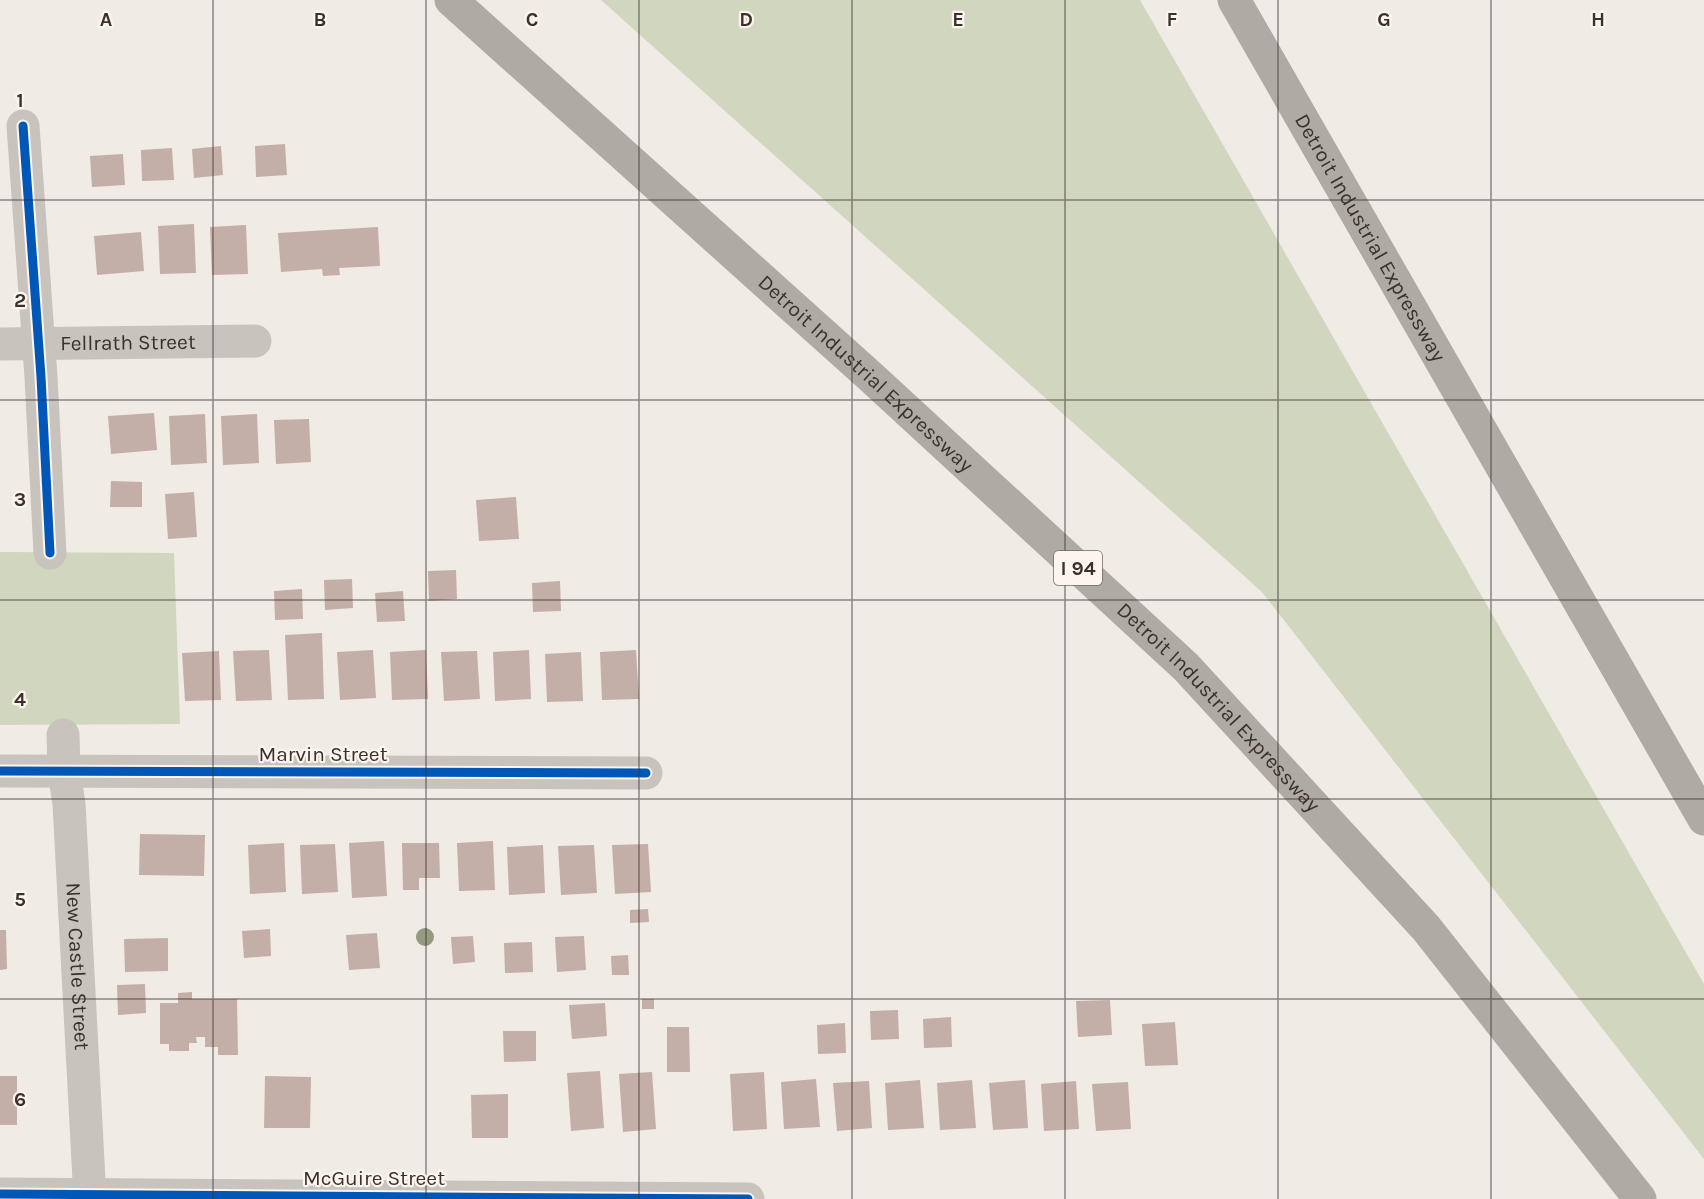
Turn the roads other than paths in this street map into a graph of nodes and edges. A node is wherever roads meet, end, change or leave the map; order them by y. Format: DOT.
graph roads {
  1 [pos="451,0"];
  2 [pos="1234,0"];
  3 [pos="23,126"];
  4 [pos="255,341"];
  5 [pos="39,343"];
  6 [pos="0,344"];
  7 [pos="50,553"];
  8 [pos="63,735"];
  9 [pos="0,771"];
  10 [pos="64,771"];
  11 [pos="646,773"];
  12 [pos="1704,819"];
  13 [pos="0,1194"];
  14 [pos="90,1196"];
  15 [pos="748,1199"];
  16 [pos="1641,1199"];
  1 -- 16 [label="highway, Detroit Industrial Expressway / I 94"];
  2 -- 12 [label="highway, Detroit Industrial Expressway"];
  3 -- 5 [label="street"];
  4 -- 5 [label="street, Fellrath Street"];
  5 -- 6 [label="street, Fellrath Street"];
  5 -- 7 [label="street"];
  8 -- 10 [label="street, New Castle Street"];
  9 -- 10 [label="street, Marvin Street"];
  10 -- 11 [label="street, Marvin Street"];
  10 -- 14 [label="street, New Castle Street"];
  13 -- 14 [label="street, McGuire Street"];
  14 -- 15 [label="street, McGuire Street"];
}
